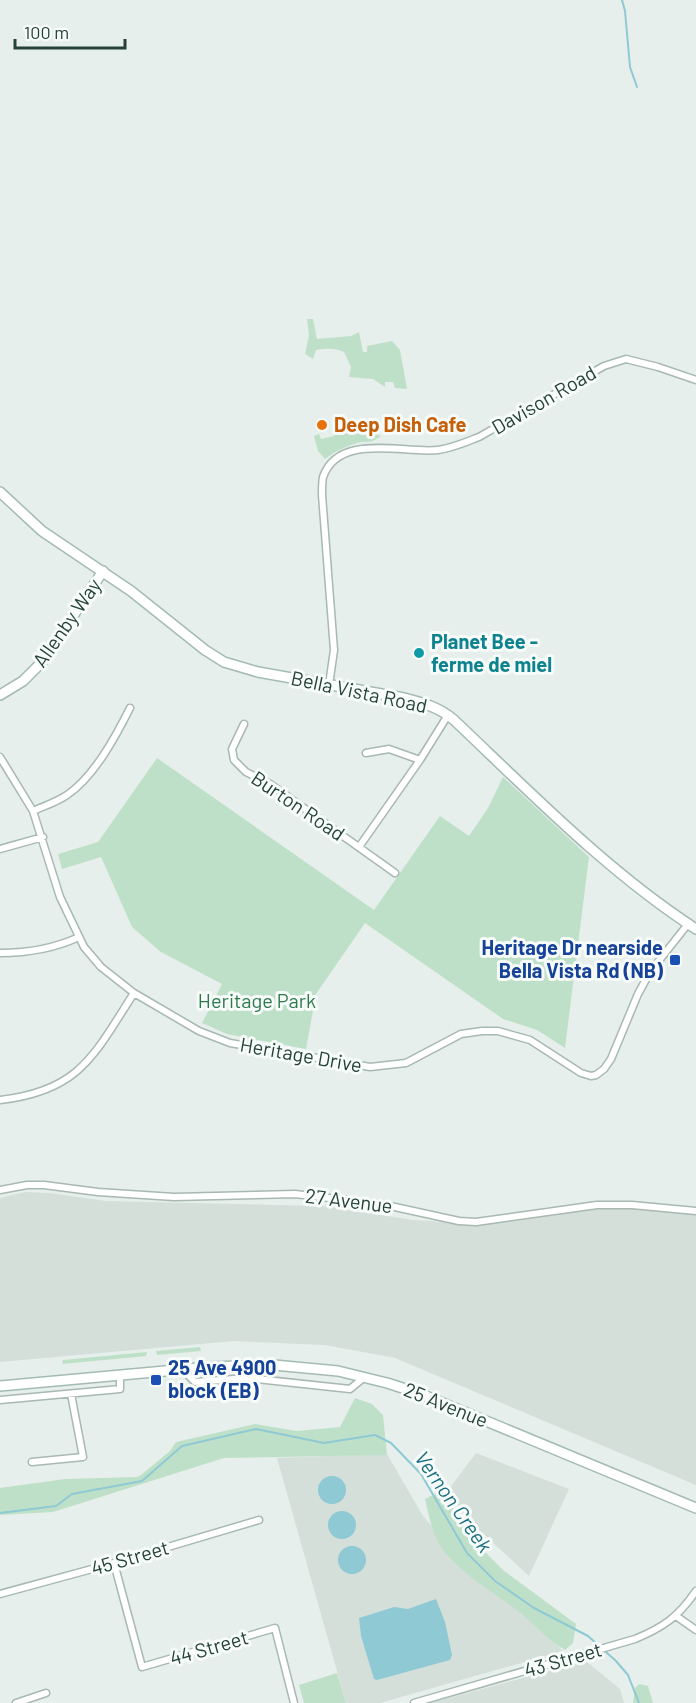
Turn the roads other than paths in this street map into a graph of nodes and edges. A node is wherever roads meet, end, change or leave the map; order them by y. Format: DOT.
graph roads {
  1 [pos="696,380"];
  2 [pos="0,492"];
  3 [pos="104,571"];
  4 [pos="329,685"];
  5 [pos="0,695"];
  6 [pos="130,708"];
  7 [pos="448,715"];
  8 [pos="244,723"];
  9 [pos="366,753"];
  10 [pos="0,757"];
  11 [pos="420,760"];
  12 [pos="33,811"];
  13 [pos="43,837"];
  14 [pos="359,847"];
  15 [pos="0,849"];
  16 [pos="395,873"];
  17 [pos="692,927"];
  18 [pos="80,937"];
  19 [pos="0,953"];
  20 [pos="134,993"];
  21 [pos="0,1100"];
  22 [pos="0,1190"];
  23 [pos="696,1211"];
  24 [pos="181,1369"];
  25 [pos="120,1375"];
  26 [pos="361,1380"];
  27 [pos="0,1386"];
  28 [pos="71,1394"];
  29 [pos="0,1400"];
  30 [pos="32,1462"];
  31 [pos="696,1508"];
  32 [pos="259,1520"];
  33 [pos="114,1563"];
  34 [pos="696,1591"];
  35 [pos="0,1594"];
  36 [pos="676,1616"];
  37 [pos="696,1630"];
  38 [pos="46,1693"];
  39 [pos="16,1703"];
  40 [pos="294,1703"];
  41 [pos="414,1703"];
  1 -- 4 [label="street, Davison Road"];
  2 -- 3 [label="street, Bella Vista Road"];
  3 -- 4 [label="street, Bella Vista Road"];
  3 -- 5 [label="street, Allenby Way"];
  4 -- 7 [label="street, Bella Vista Road"];
  6 -- 12 [label="street"];
  7 -- 11 [label="street"];
  7 -- 17 [label="street, Bella Vista Road"];
  8 -- 14 [label="street, Burton Road"];
  9 -- 11 [label="street"];
  10 -- 12 [label="street, Heritage Drive"];
  11 -- 14 [label="street"];
  12 -- 13 [label="street, Heritage Drive"];
  13 -- 15 [label="street"];
  13 -- 18 [label="street, Heritage Drive"];
  14 -- 16 [label="street, Burton Road"];
  17 -- 20 [label="street, Heritage Drive"];
  18 -- 19 [label="street"];
  18 -- 20 [label="street, Heritage Drive"];
  20 -- 21 [label="street"];
  22 -- 23 [label="street, 27 Avenue"];
  24 -- 25 [label="street, 25 Avenue"];
  24 -- 26 [label="street"];
  24 -- 31 [label="street, 25 Avenue"];
  25 -- 27 [label="street, 25 Avenue"];
  25 -- 28 [label="street"];
  28 -- 29 [label="street"];
  28 -- 30 [label="street"];
  32 -- 33 [label="street, 45 Street"];
  33 -- 35 [label="street, 45 Street"];
  33 -- 40 [label="street, 44 Street"];
  34 -- 36 [label="street, 43 Street"];
  36 -- 37 [label="street"];
  36 -- 41 [label="street, 43 Street"];
  38 -- 39 [label="street"];
}
